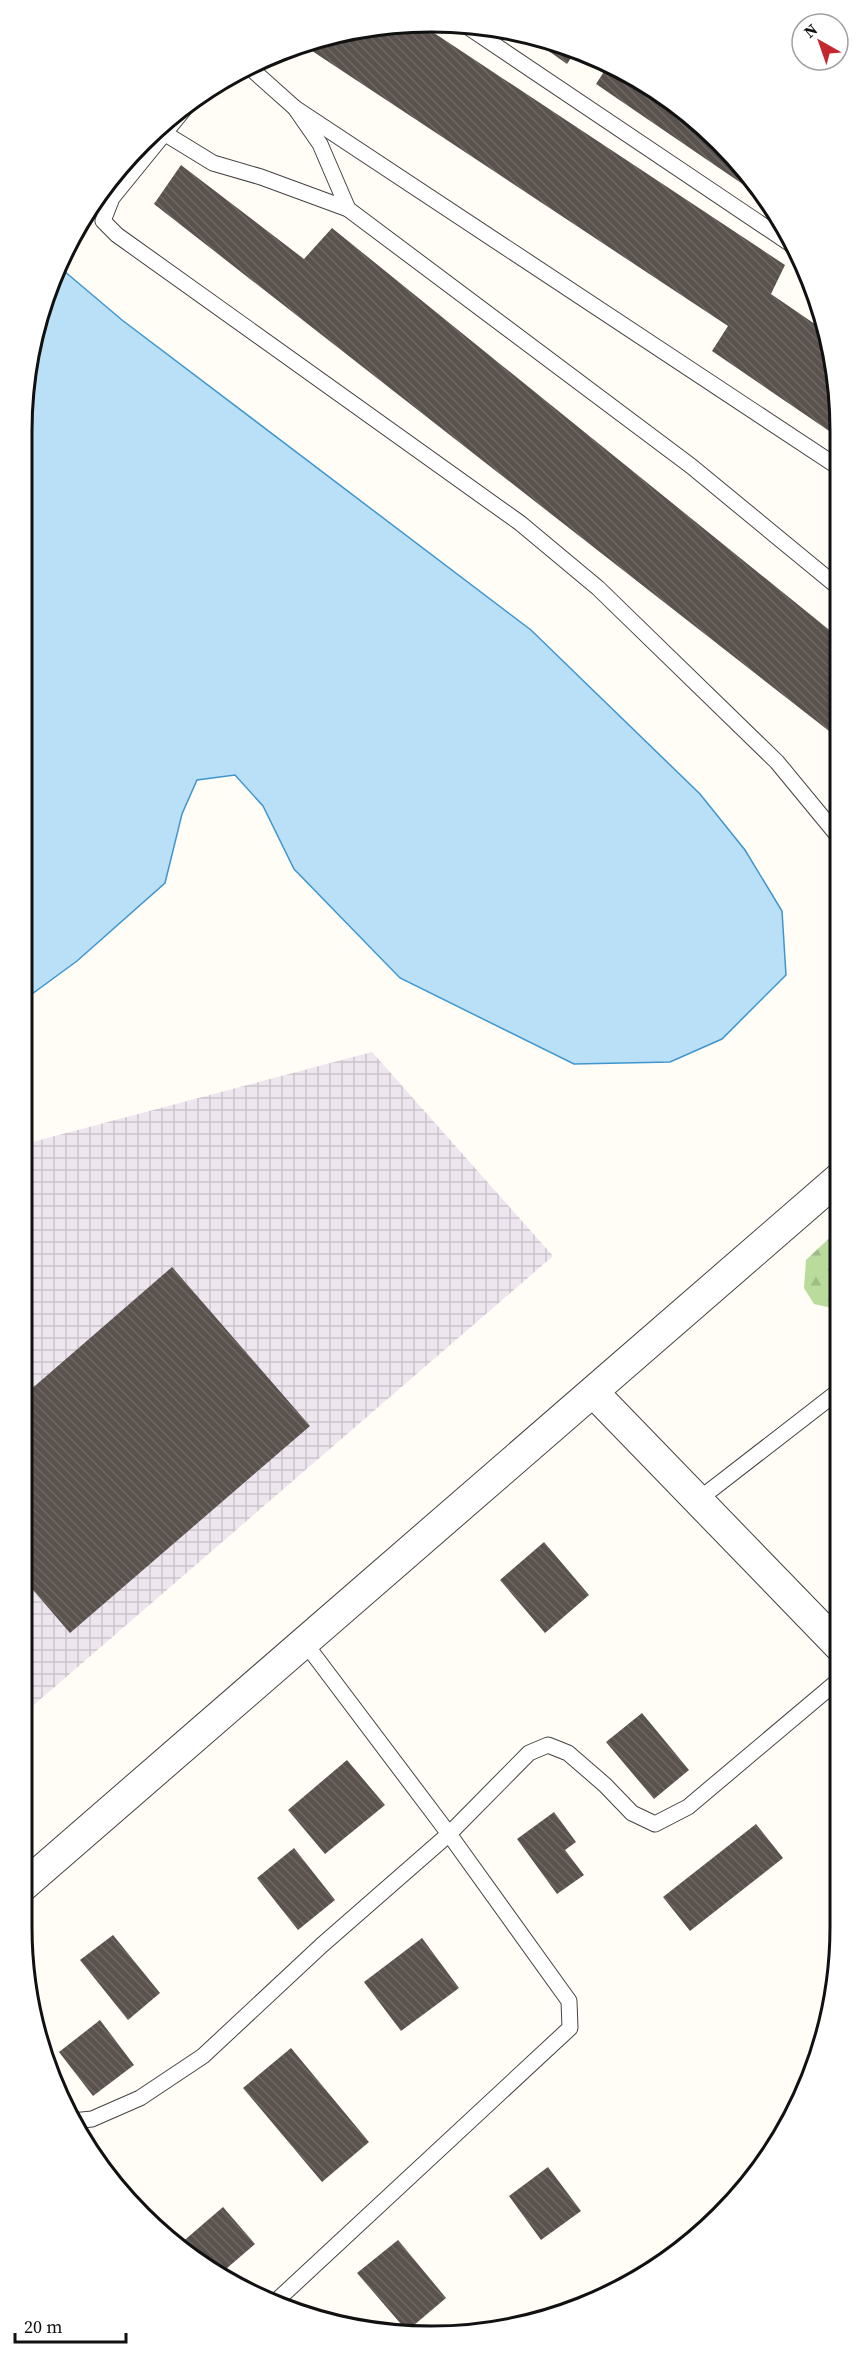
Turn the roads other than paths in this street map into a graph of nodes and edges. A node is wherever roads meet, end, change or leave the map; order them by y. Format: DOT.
graph roads {
  1 [pos="481,35"];
  2 [pos="255,72"];
  3 [pos="296,108"];
  4 [pos="165,134"];
  5 [pos="158,140"];
  6 [pos="348,209"];
  7 [pos="780,237"];
  8 [pos="830,463"];
  9 [pos="830,580"];
  10 [pos="830,826"];
  11 [pos="830,1186"];
  12 [pos="594,1393"];
  13 [pos="830,1398"];
  14 [pos="698,1500"];
  15 [pos="830,1637"];
  16 [pos="305,1642"];
  17 [pos="830,1687"];
  18 [pos="449,1834"];
  19 [pos="32,1878"];
  20 [pos="82,2120"];
  21 [pos="281,2296"];
  1 -- 7 [label="lane"];
  2 -- 3 [label="lane"];
  3 -- 6 [label="lane"];
  3 -- 8 [label="lane"];
  4 -- 6 [label="lane"];
  5 -- 10 [label="lane"];
  6 -- 9 [label="lane"];
  11 -- 12 [label="street"];
  12 -- 14 [label="street"];
  12 -- 16 [label="street"];
  13 -- 14 [label="lane"];
  14 -- 15 [label="street"];
  16 -- 18 [label="lane"];
  16 -- 19 [label="street"];
  17 -- 18 [label="lane"];
  18 -- 20 [label="lane"];
  18 -- 21 [label="lane"];
}
